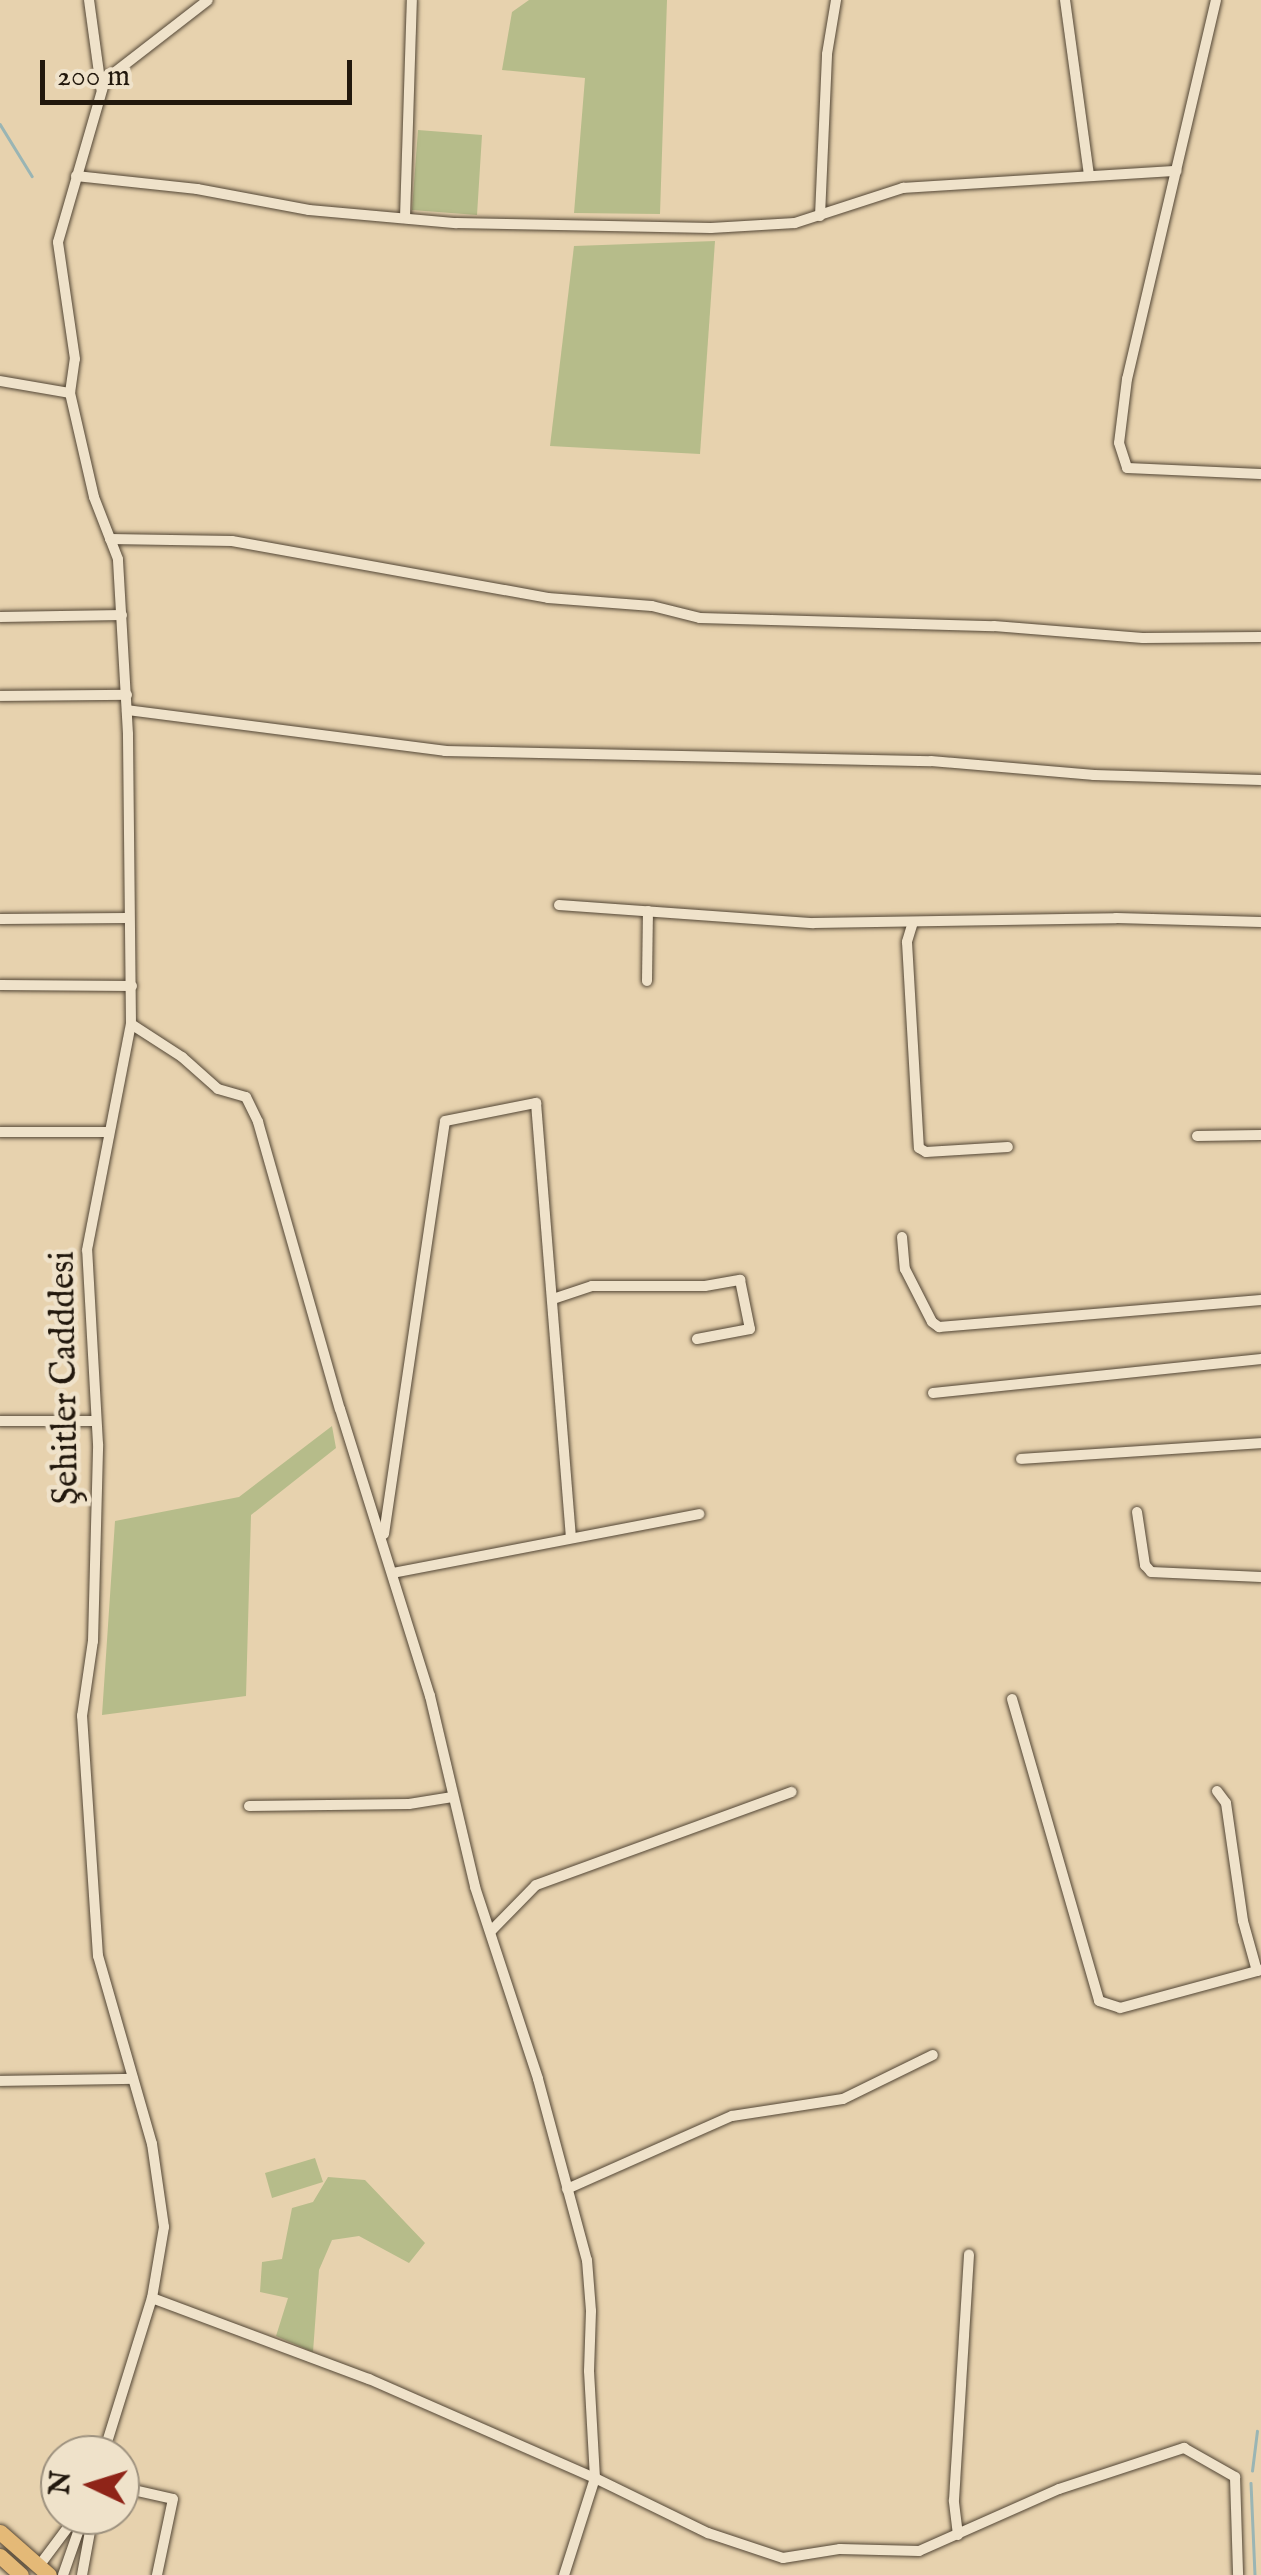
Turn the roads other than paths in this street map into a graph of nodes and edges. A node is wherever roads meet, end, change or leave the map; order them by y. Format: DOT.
graph roads {
  1 [pos="89,0"];
  2 [pos="208,0"];
  3 [pos="412,0"];
  4 [pos="836,0"];
  5 [pos="1065,0"];
  6 [pos="1216,0"];
  7 [pos="102,90"];
  8 [pos="1176,171"];
  9 [pos="1089,175"];
  10 [pos="76,176"];
  11 [pos="820,216"];
  12 [pos="404,218"];
  13 [pos="0,381"];
  14 [pos="70,393"];
  15 [pos="1261,474"];
  16 [pos="110,539"];
  17 [pos="122,615"];
  18 [pos="0,617"];
  19 [pos="1261,636"];
  20 [pos="0,696"];
  21 [pos="126,696"];
  22 [pos="127,710"];
  23 [pos="1261,780"];
  24 [pos="559,905"];
  25 [pos="648,911"];
  26 [pos="128,918"];
  27 [pos="0,919"];
  28 [pos="913,922"];
  29 [pos="1261,922"];
  30 [pos="648,982"];
  31 [pos="0,985"];
  32 [pos="132,986"];
  33 [pos="131,1024"];
  34 [pos="0,1132"];
  35 [pos="109,1132"];
  36 [pos="1261,1135"];
  37 [pos="1198,1136"];
  38 [pos="1008,1147"];
  39 [pos="902,1238"];
  40 [pos="554,1299"];
  41 [pos="1261,1300"];
  42 [pos="697,1339"];
  43 [pos="1261,1359"];
  44 [pos="933,1393"];
  45 [pos="96,1420"];
  46 [pos="0,1421"];
  47 [pos="1261,1443"];
  48 [pos="1020,1459"];
  49 [pos="1136,1512"];
  50 [pos="698,1514"];
  51 [pos="571,1535"];
  52 [pos="384,1538"];
  53 [pos="393,1573"];
  54 [pos="1261,1577"];
  55 [pos="1012,1699"];
  56 [pos="1217,1791"];
  57 [pos="792,1792"];
  58 [pos="452,1797"];
  59 [pos="249,1806"];
  60 [pos="491,1931"];
  61 [pos="1259,1971"];
  62 [pos="932,2055"];
  63 [pos="133,2079"];
  64 [pos="0,2081"];
  65 [pos="567,2188"];
  66 [pos="970,2254"];
  67 [pos="152,2298"];
  68 [pos="109,2435"];
  69 [pos="595,2478"];
  70 [pos="140,2492"];
  71 [pos="0,2532"];
  72 [pos="67,2535"];
  73 [pos="74,2535"];
  74 [pos="89,2535"];
  75 [pos="958,2535"];
  76 [pos="0,2556"];
  77 [pos="44,2571"];
  78 [pos="20,2575"];
  79 [pos="63,2575"];
  80 [pos="82,2575"];
  81 [pos="156,2575"];
  82 [pos="564,2575"];
  83 [pos="1238,2575"];
  1 -- 7 [label="street"];
  2 -- 7 [label="street"];
  3 -- 12 [label="street"];
  4 -- 11 [label="street"];
  5 -- 9 [label="street"];
  6 -- 8 [label="street"];
  7 -- 10 [label="street, Şehitler Cadddesi"];
  8 -- 9 [label="street"];
  8 -- 15 [label="street"];
  9 -- 11 [label="street"];
  10 -- 12 [label="street"];
  10 -- 14 [label="street, Şehitler Cadddesi"];
  11 -- 12 [label="street"];
  13 -- 14 [label="street"];
  14 -- 16 [label="street, Şehitler Cadddesi"];
  16 -- 17 [label="street, Şehitler Cadddesi"];
  16 -- 19 [label="street"];
  17 -- 18 [label="street"];
  17 -- 21 [label="street, Şehitler Cadddesi"];
  20 -- 21 [label="street"];
  21 -- 22 [label="street, Şehitler Cadddesi"];
  22 -- 23 [label="street"];
  22 -- 26 [label="street, Şehitler Cadddesi"];
  24 -- 25 [label="street"];
  25 -- 28 [label="street"];
  25 -- 30 [label="street"];
  26 -- 27 [label="street"];
  26 -- 32 [label="street, Şehitler Cadddesi"];
  28 -- 29 [label="street"];
  28 -- 38 [label="street"];
  31 -- 32 [label="street"];
  32 -- 33 [label="street, Şehitler Cadddesi"];
  33 -- 35 [label="street, Şehitler Cadddesi"];
  33 -- 52 [label="street"];
  34 -- 35 [label="street"];
  35 -- 45 [label="street, Şehitler Cadddesi"];
  36 -- 37 [label="street"];
  39 -- 41 [label="street"];
  40 -- 42 [label="street"];
  40 -- 51 [label="street"];
  40 -- 52 [label="street"];
  43 -- 44 [label="street"];
  45 -- 46 [label="street"];
  45 -- 63 [label="street, Şehitler Cadddesi"];
  47 -- 48 [label="street"];
  49 -- 54 [label="street"];
  50 -- 51 [label="street"];
  51 -- 53 [label="street"];
  52 -- 53 [label="street"];
  53 -- 58 [label="street"];
  55 -- 61 [label="street"];
  56 -- 61 [label="street"];
  57 -- 60 [label="street"];
  58 -- 59 [label="street"];
  58 -- 60 [label="street"];
  60 -- 65 [label="street"];
  62 -- 65 [label="street"];
  63 -- 64 [label="street"];
  63 -- 67 [label="street, Şehitler Cadddesi"];
  65 -- 69 [label="street"];
  66 -- 75 [label="street"];
  67 -- 68 [label="street, Şehitler Cadddesi"];
  67 -- 69 [label="street"];
  69 -- 75 [label="street"];
  69 -- 82 [label="street"];
  70 -- 81 [label="street"];
  71 -- 77 [label="main road"];
  72 -- 77 [label="street"];
  73 -- 79 [label="street"];
  74 -- 80 [label="street"];
  75 -- 83 [label="street"];
  76 -- 78 [label="main road"];
}
